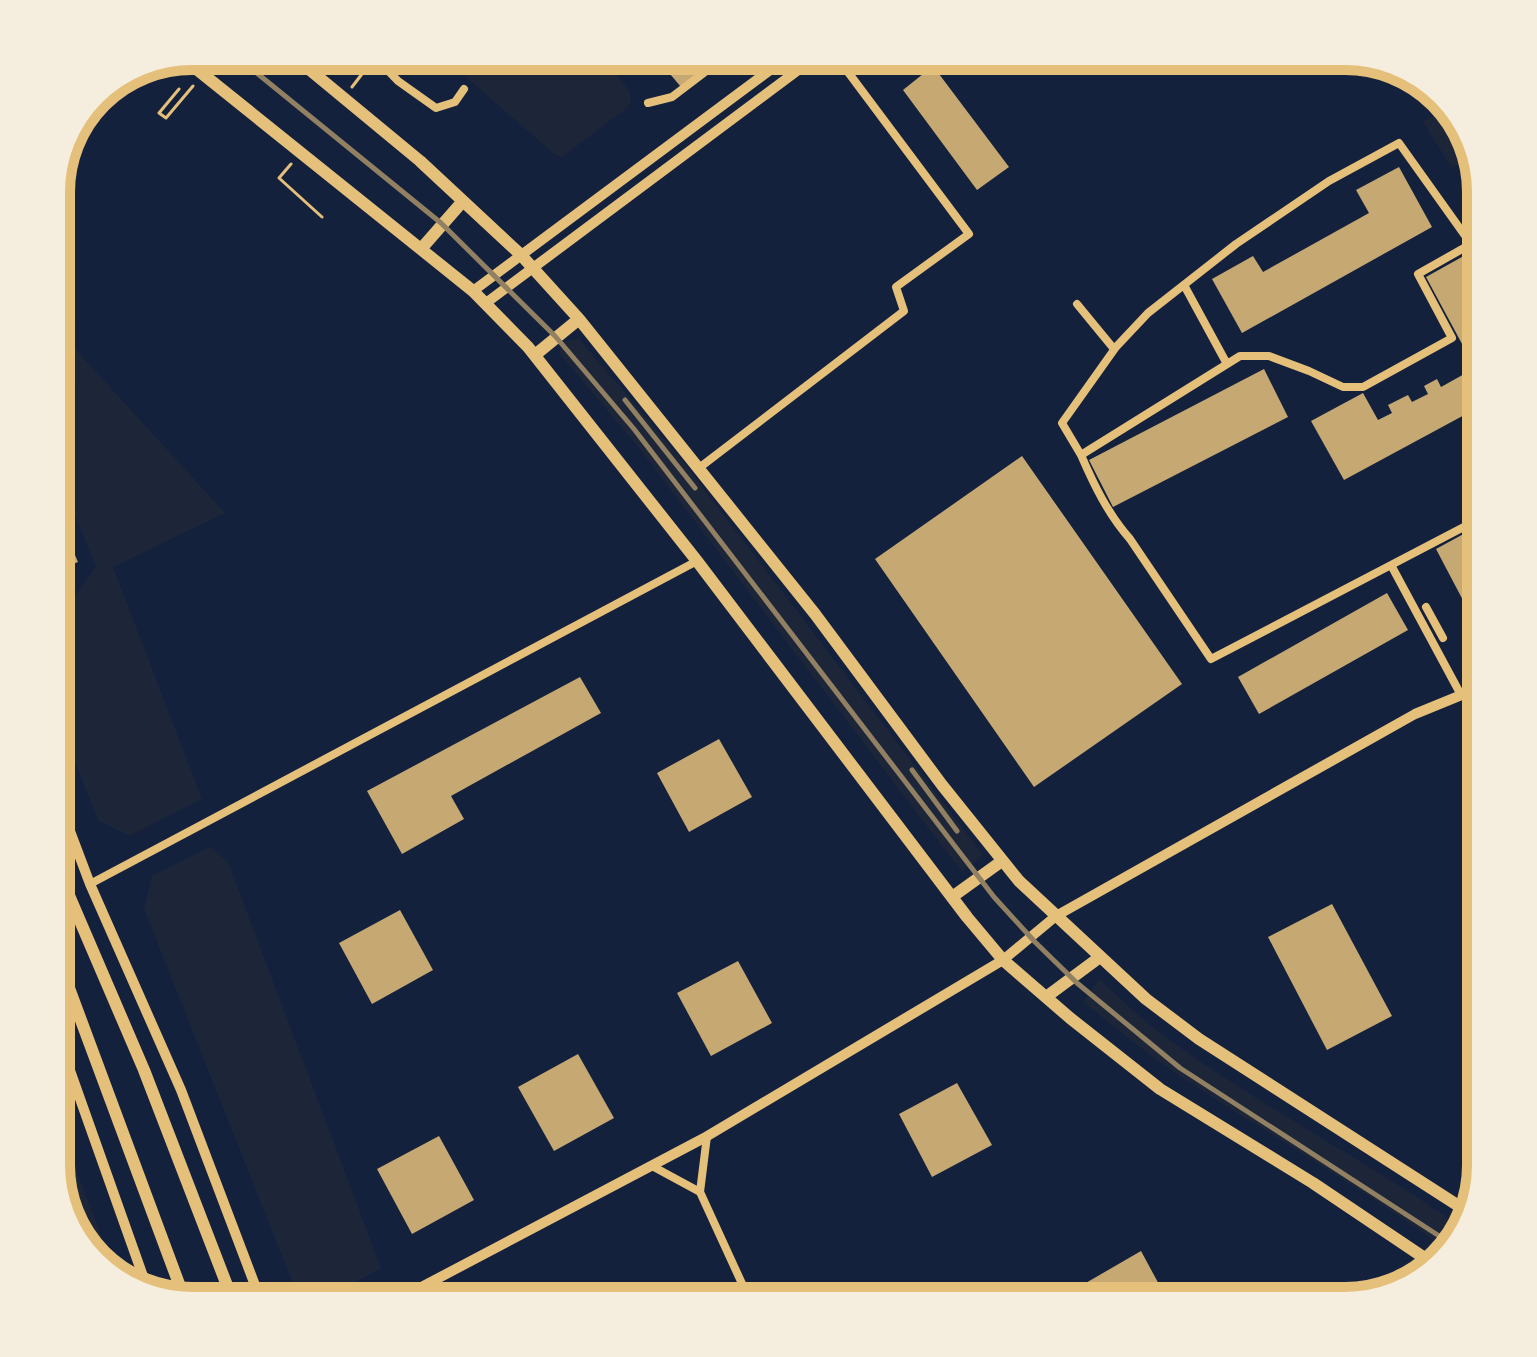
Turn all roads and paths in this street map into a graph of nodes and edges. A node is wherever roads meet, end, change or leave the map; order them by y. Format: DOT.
graph roads {
  1 [pos="198,70"];
  2 [pos="310,70"];
  3 [pos="357,70"];
  4 [pos="387,70"];
  5 [pos="708,70"];
  6 [pos="770,70"];
  7 [pos="798,70"];
  8 [pos="846,70"];
  9 [pos="362,74"];
  10 [pos="193,86"];
  11 [pos="179,89"];
  12 [pos="464,89"];
  13 [pos="648,103"];
  14 [pos="279,178"];
  15 [pos="463,201"];
  16 [pos="322,217"];
  17 [pos="1467,238"];
  18 [pos="1467,246"];
  19 [pos="421,249"];
  20 [pos="521,255"];
  21 [pos="533,268"];
  22 [pos="1184,285"];
  23 [pos="473,291"];
  24 [pos="486,303"];
  25 [pos="1077,304"];
  26 [pos="579,319"];
  27 [pos="1114,349"];
  28 [pos="535,355"];
  29 [pos="1227,364"];
  30 [pos="1081,455"];
  31 [pos="699,468"];
  32 [pos="1467,525"];
  33 [pos="697,561"];
  34 [pos="1391,565"];
  35 [pos="1426,607"];
  36 [pos="1443,638"];
  37 [pos="1467,693"];
  38 [pos="1461,695"];
  39 [pos="70,831"];
  40 [pos="1002,861"];
  41 [pos="90,884"];
  42 [pos="952,897"];
  43 [pos="70,898"];
  44 [pos="1056,916"];
  45 [pos="1100,957"];
  46 [pos="1003,960"];
  47 [pos="70,991"];
  48 [pos="1046,997"];
  49 [pos="70,1070"];
  50 [pos="707,1136"];
  51 [pos="652,1166"];
  52 [pos="700,1192"];
  53 [pos="1460,1207"];
  54 [pos="1423,1257"];
  55 [pos="143,1277"];
  56 [pos="180,1286"];
  57 [pos="228,1287"];
  58 [pos="256,1287"];
  59 [pos="425,1287"];
  60 [pos="744,1287"];
  1 -- 19 [label="main road"];
  2 -- 15 [label="main road"];
  3 -- 9 [label="path"];
  4 -- 12 [label="street"];
  5 -- 13 [label="street"];
  6 -- 20 [label="street"];
  7 -- 21 [label="street"];
  8 -- 31 [label="street"];
  10 -- 11 [label="path"];
  14 -- 16 [label="path"];
  15 -- 19 [label="main road"];
  15 -- 20 [label="main road"];
  17 -- 22 [label="street"];
  18 -- 29 [label="street"];
  19 -- 23 [label="main road"];
  20 -- 21 [label="main road"];
  20 -- 23 [label="street"];
  21 -- 24 [label="street"];
  21 -- 26 [label="main road"];
  22 -- 27 [label="street"];
  22 -- 29 [label="street"];
  23 -- 24 [label="main road"];
  24 -- 28 [label="main road"];
  25 -- 27 [label="street"];
  26 -- 28 [label="main road"];
  26 -- 31 [label="main road"];
  27 -- 30 [label="street"];
  28 -- 33 [label="main road"];
  29 -- 30 [label="street"];
  30 -- 34 [label="street"];
  31 -- 40 [label="main road"];
  32 -- 34 [label="street"];
  33 -- 41 [label="street"];
  33 -- 42 [label="main road"];
  34 -- 38 [label="street"];
  35 -- 36 [label="street"];
  37 -- 38 [label="street"];
  38 -- 44 [label="street"];
  39 -- 41 [label="street"];
  40 -- 42 [label="main road"];
  40 -- 44 [label="main road"];
  41 -- 58 [label="street"];
  42 -- 46 [label="main road"];
  43 -- 57 [label="main road"];
  44 -- 45 [label="main road"];
  44 -- 46 [label="street"];
  45 -- 48 [label="main road"];
  45 -- 53 [label="main road"];
  46 -- 48 [label="main road"];
  46 -- 50 [label="street"];
  47 -- 56 [label="main road"];
  48 -- 54 [label="main road"];
  49 -- 55 [label="street"];
  50 -- 51 [label="street"];
  50 -- 52 [label="street"];
  51 -- 52 [label="street"];
  51 -- 59 [label="street"];
  52 -- 60 [label="street"];
}
